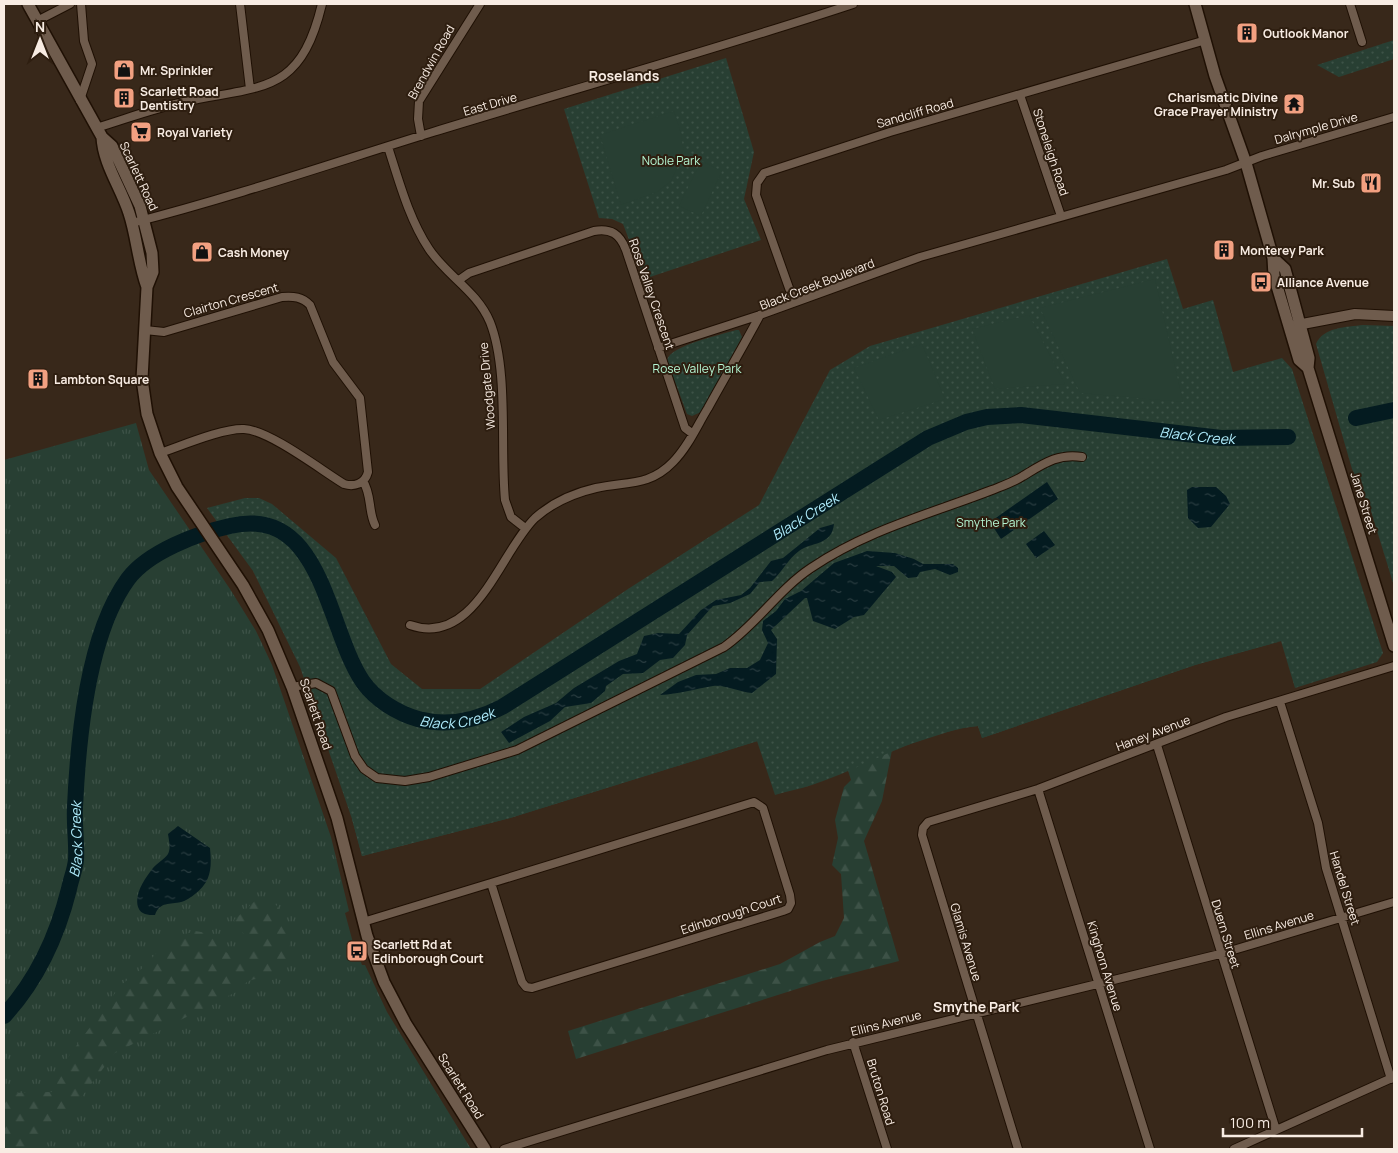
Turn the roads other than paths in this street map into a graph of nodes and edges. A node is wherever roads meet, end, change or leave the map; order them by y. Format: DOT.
graph roads {
  1 [pos="28,4"];
  2 [pos="70,4"];
  3 [pos="81,4"];
  4 [pos="240,4"];
  5 [pos="322,4"];
  6 [pos="480,4"];
  7 [pos="853,4"];
  8 [pos="1195,4"];
  9 [pos="1350,4"];
  10 [pos="838,6"];
  11 [pos="37,21"];
  12 [pos="1206,40"];
  13 [pos="1362,42"];
  14 [pos="250,89"];
  15 [pos="1020,95"];
  16 [pos="80,100"];
  17 [pos="1394,117"];
  18 [pos="99,133"];
  19 [pos="421,136"];
  20 [pos="388,147"];
  21 [pos="1246,163"];
  22 [pos="1061,216"];
  23 [pos="145,220"];
  24 [pos="132,223"];
  25 [pos="459,280"];
  26 [pos="147,287"];
  27 [pos="794,302"];
  28 [pos="760,315"];
  29 [pos="1394,316"];
  30 [pos="1294,325"];
  31 [pos="144,330"];
  32 [pos="658,348"];
  33 [pos="693,434"];
  34 [pos="160,454"];
  35 [pos="1082,457"];
  36 [pos="363,481"];
  37 [pos="375,526"];
  38 [pos="525,528"];
  39 [pos="410,625"];
  40 [pos="1394,646"];
  41 [pos="1394,666"];
  42 [pos="292,687"];
  43 [pos="1280,702"];
  44 [pos="1157,744"];
  45 [pos="1038,789"];
  46 [pos="923,828"];
  47 [pos="491,883"];
  48 [pos="1394,902"];
  49 [pos="1342,918"];
  50 [pos="363,922"];
  51 [pos="1220,954"];
  52 [pos="1099,983"];
  53 [pos="976,1013"];
  54 [pos="853,1042"];
  55 [pos="1392,1078"];
  56 [pos="1276,1130"];
  57 [pos="484,1149"];
  58 [pos="504,1149"];
  59 [pos="887,1149"];
  60 [pos="1018,1149"];
  61 [pos="1150,1149"];
  62 [pos="1234,1149"];
  1 -- 11 [label="main road, Scarlett Road"];
  2 -- 11 [label="street"];
  3 -- 16 [label="street"];
  4 -- 14 [label="street"];
  5 -- 14 [label="street"];
  6 -- 19 [label="street, Brendwin Road"];
  7 -- 10 [label="street, East Drive"];
  8 -- 12 [label="main road, Jane Street"];
  9 -- 13 [label="street"];
  10 -- 19 [label="street, East Drive"];
  11 -- 16 [label="main road, Scarlett Road"];
  12 -- 15 [label="street, Sandcliff Road"];
  12 -- 21 [label="main road, Jane Street"];
  14 -- 18 [label="street"];
  15 -- 22 [label="street, Stoneleigh Road"];
  15 -- 27 [label="street, Sandcliff Road"];
  16 -- 18 [label="main road, Scarlett Road"];
  17 -- 21 [label="street, Dalrymple Drive"];
  18 -- 23 [label="main road, Scarlett Road"];
  18 -- 24 [label="main road, Scarlett Road"];
  19 -- 20 [label="street, East Drive"];
  20 -- 23 [label="street, East Drive"];
  20 -- 25 [label="street, Woodgate Drive"];
  21 -- 22 [label="street, Black Creek Boulevard"];
  21 -- 30 [label="main road, Jane Street"];
  22 -- 27 [label="street, Black Creek Boulevard"];
  23 -- 24 [label="street, East Drive"];
  23 -- 26 [label="main road, Scarlett Road"];
  24 -- 26 [label="main road, Scarlett Road"];
  25 -- 32 [label="street, Rose Valley Crescent"];
  25 -- 38 [label="street, Woodgate Drive"];
  26 -- 31 [label="main road, Scarlett Road"];
  27 -- 28 [label="street, Black Creek Boulevard"];
  28 -- 32 [label="street"];
  28 -- 33 [label="street, Black Creek Boulevard"];
  29 -- 30 [label="street"];
  30 -- 40 [label="main road, Jane Street"];
  31 -- 34 [label="main road, Scarlett Road"];
  31 -- 36 [label="street, Clairton Crescent"];
  32 -- 33 [label="street, Rose Valley Crescent"];
  33 -- 38 [label="street, Black Creek Boulevard"];
  34 -- 36 [label="street"];
  34 -- 42 [label="main road, Scarlett Road"];
  35 -- 42 [label="street"];
  36 -- 37 [label="street, Clairton Crescent"];
  38 -- 39 [label="street, Black Creek Boulevard"];
  41 -- 43 [label="street, Haney Avenue"];
  42 -- 50 [label="main road, Scarlett Road"];
  43 -- 44 [label="street, Haney Avenue"];
  43 -- 49 [label="street, Handel Street"];
  44 -- 45 [label="street, Haney Avenue"];
  44 -- 51 [label="street, Duern Street"];
  45 -- 46 [label="street, Haney Avenue"];
  45 -- 52 [label="street, Kinghorn Avenue"];
  46 -- 53 [label="street, Glamis Avenue"];
  47 -- 47 [label="street, Edinborough Court"];
  47 -- 50 [label="street, Edinborough Court"];
  48 -- 49 [label="street, Ellins Avenue"];
  49 -- 51 [label="street, Ellins Avenue"];
  49 -- 55 [label="street, Handel Street"];
  50 -- 57 [label="main road, Scarlett Road"];
  51 -- 52 [label="street, Ellins Avenue"];
  51 -- 56 [label="street, Duern Street"];
  52 -- 53 [label="street, Ellins Avenue"];
  52 -- 61 [label="street, Kinghorn Avenue"];
  53 -- 54 [label="street, Ellins Avenue"];
  53 -- 60 [label="street, Glamis Avenue"];
  54 -- 58 [label="street, Ellins Avenue"];
  54 -- 59 [label="street, Bruton Road"];
  55 -- 56 [label="street"];
  56 -- 62 [label="street"];
}
